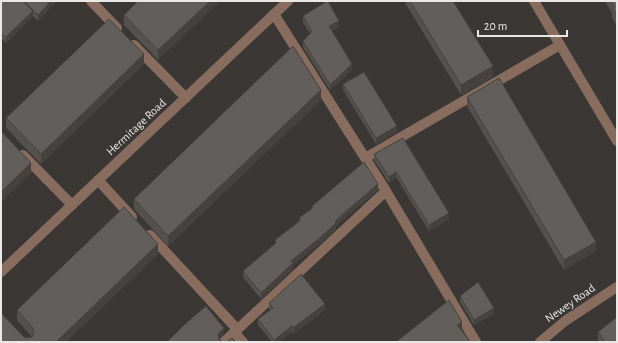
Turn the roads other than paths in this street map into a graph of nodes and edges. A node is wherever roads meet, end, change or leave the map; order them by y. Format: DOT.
graph roads {
  1 [pos="91,1"];
  2 [pos="288,1"];
  3 [pos="534,1"];
  4 [pos="274,14"];
  5 [pos="560,45"];
  6 [pos="186,98"];
  7 [pos="617,141"];
  8 [pos="16,147"];
  9 [pos="365,158"];
  10 [pos="98,180"];
  11 [pos="386,191"];
  12 [pos="72,204"];
  13 [pos="1,272"];
  14 [pos="617,287"];
  15 [pos="236,331"];
  16 [pos="224,342"];
  17 [pos="243,342"];
  18 [pos="476,342"];
  19 [pos="540,342"];
  1 -- 6 [label="street"];
  2 -- 4 [label="street, Hermitage Road"];
  3 -- 5 [label="street"];
  4 -- 6 [label="street, Hermitage Road"];
  4 -- 9 [label="street"];
  5 -- 7 [label="street"];
  5 -- 9 [label="street"];
  6 -- 10 [label="street, Hermitage Road"];
  8 -- 12 [label="street"];
  9 -- 11 [label="street"];
  10 -- 12 [label="street, Hermitage Road"];
  10 -- 15 [label="street"];
  11 -- 15 [label="street"];
  11 -- 18 [label="street"];
  12 -- 13 [label="street, Hermitage Road"];
  14 -- 19 [label="street, Newey Road"];
  15 -- 16 [label="street"];
  15 -- 17 [label="street"];
}
